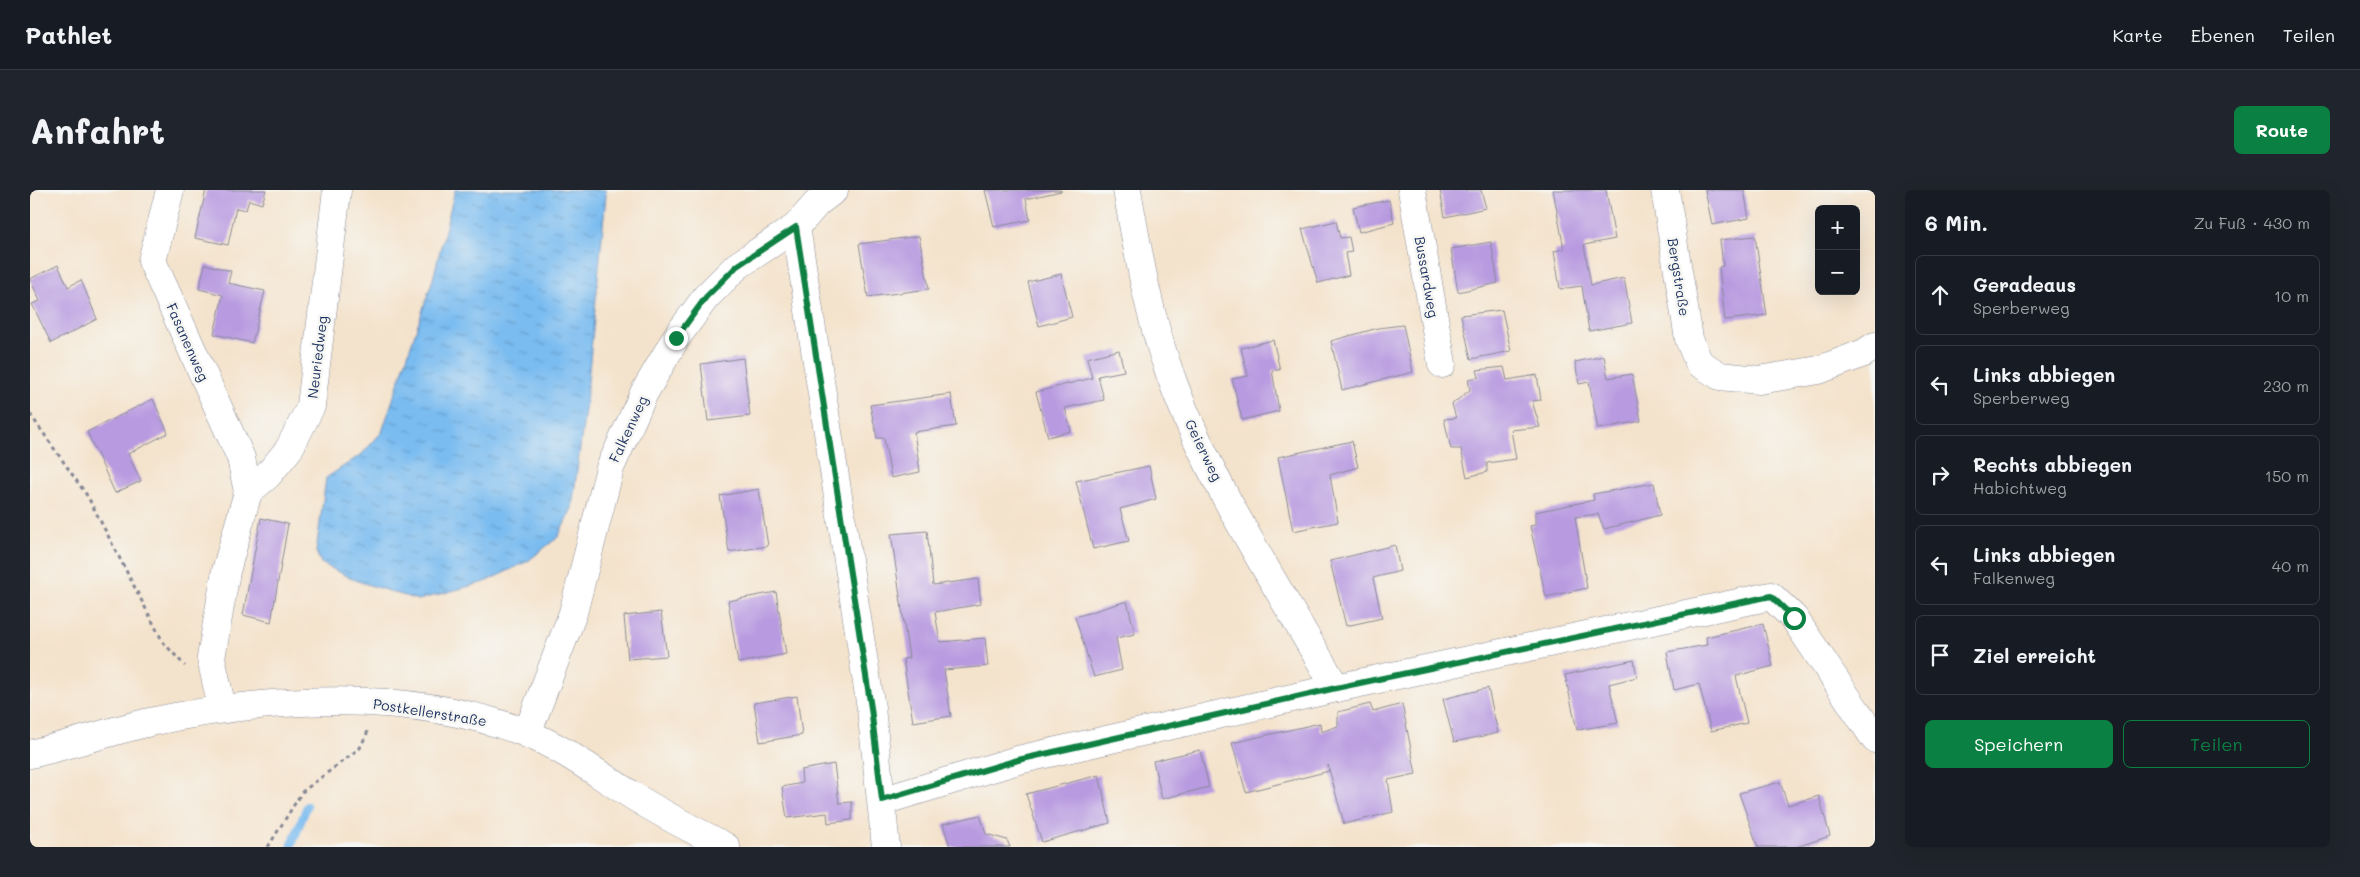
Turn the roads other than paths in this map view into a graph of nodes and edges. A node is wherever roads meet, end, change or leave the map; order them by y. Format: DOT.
graph roads {
  1 [pos="170,190"];
  2 [pos="337,190"];
  3 [pos="834,190"];
  4 [pos="1127,190"];
  5 [pos="1412,190"];
  6 [pos="1665,190"];
  7 [pos="796,227"];
  8 [pos="1875,346"];
  9 [pos="1442,364"];
  10 [pos="248,492"];
  11 [pos="1336,688"];
  12 [pos="222,708"];
  13 [pos="526,734"];
  14 [pos="1875,739"];
  15 [pos="30,754"];
  16 [pos="882,800"];
  17 [pos="726,847"];
  18 [pos="886,847"];
  1 -- 10 [label="street, Fasanenweg"];
  2 -- 10 [label="street, Neuriedweg"];
  3 -- 7 [label="street, Falkenweg"];
  4 -- 11 [label="street, Geierweg"];
  5 -- 9 [label="street, Bussardweg"];
  6 -- 8 [label="street, Bergstraße"];
  7 -- 13 [label="street, Falkenweg"];
  7 -- 16 [label="street"];
  10 -- 12 [label="street"];
  11 -- 14 [label="street"];
  11 -- 16 [label="street"];
  12 -- 13 [label="street, Postkellerstraße"];
  12 -- 15 [label="street, Postkellerstraße"];
  13 -- 17 [label="street, Postkellerstraße"];
  16 -- 18 [label="street"];
}
